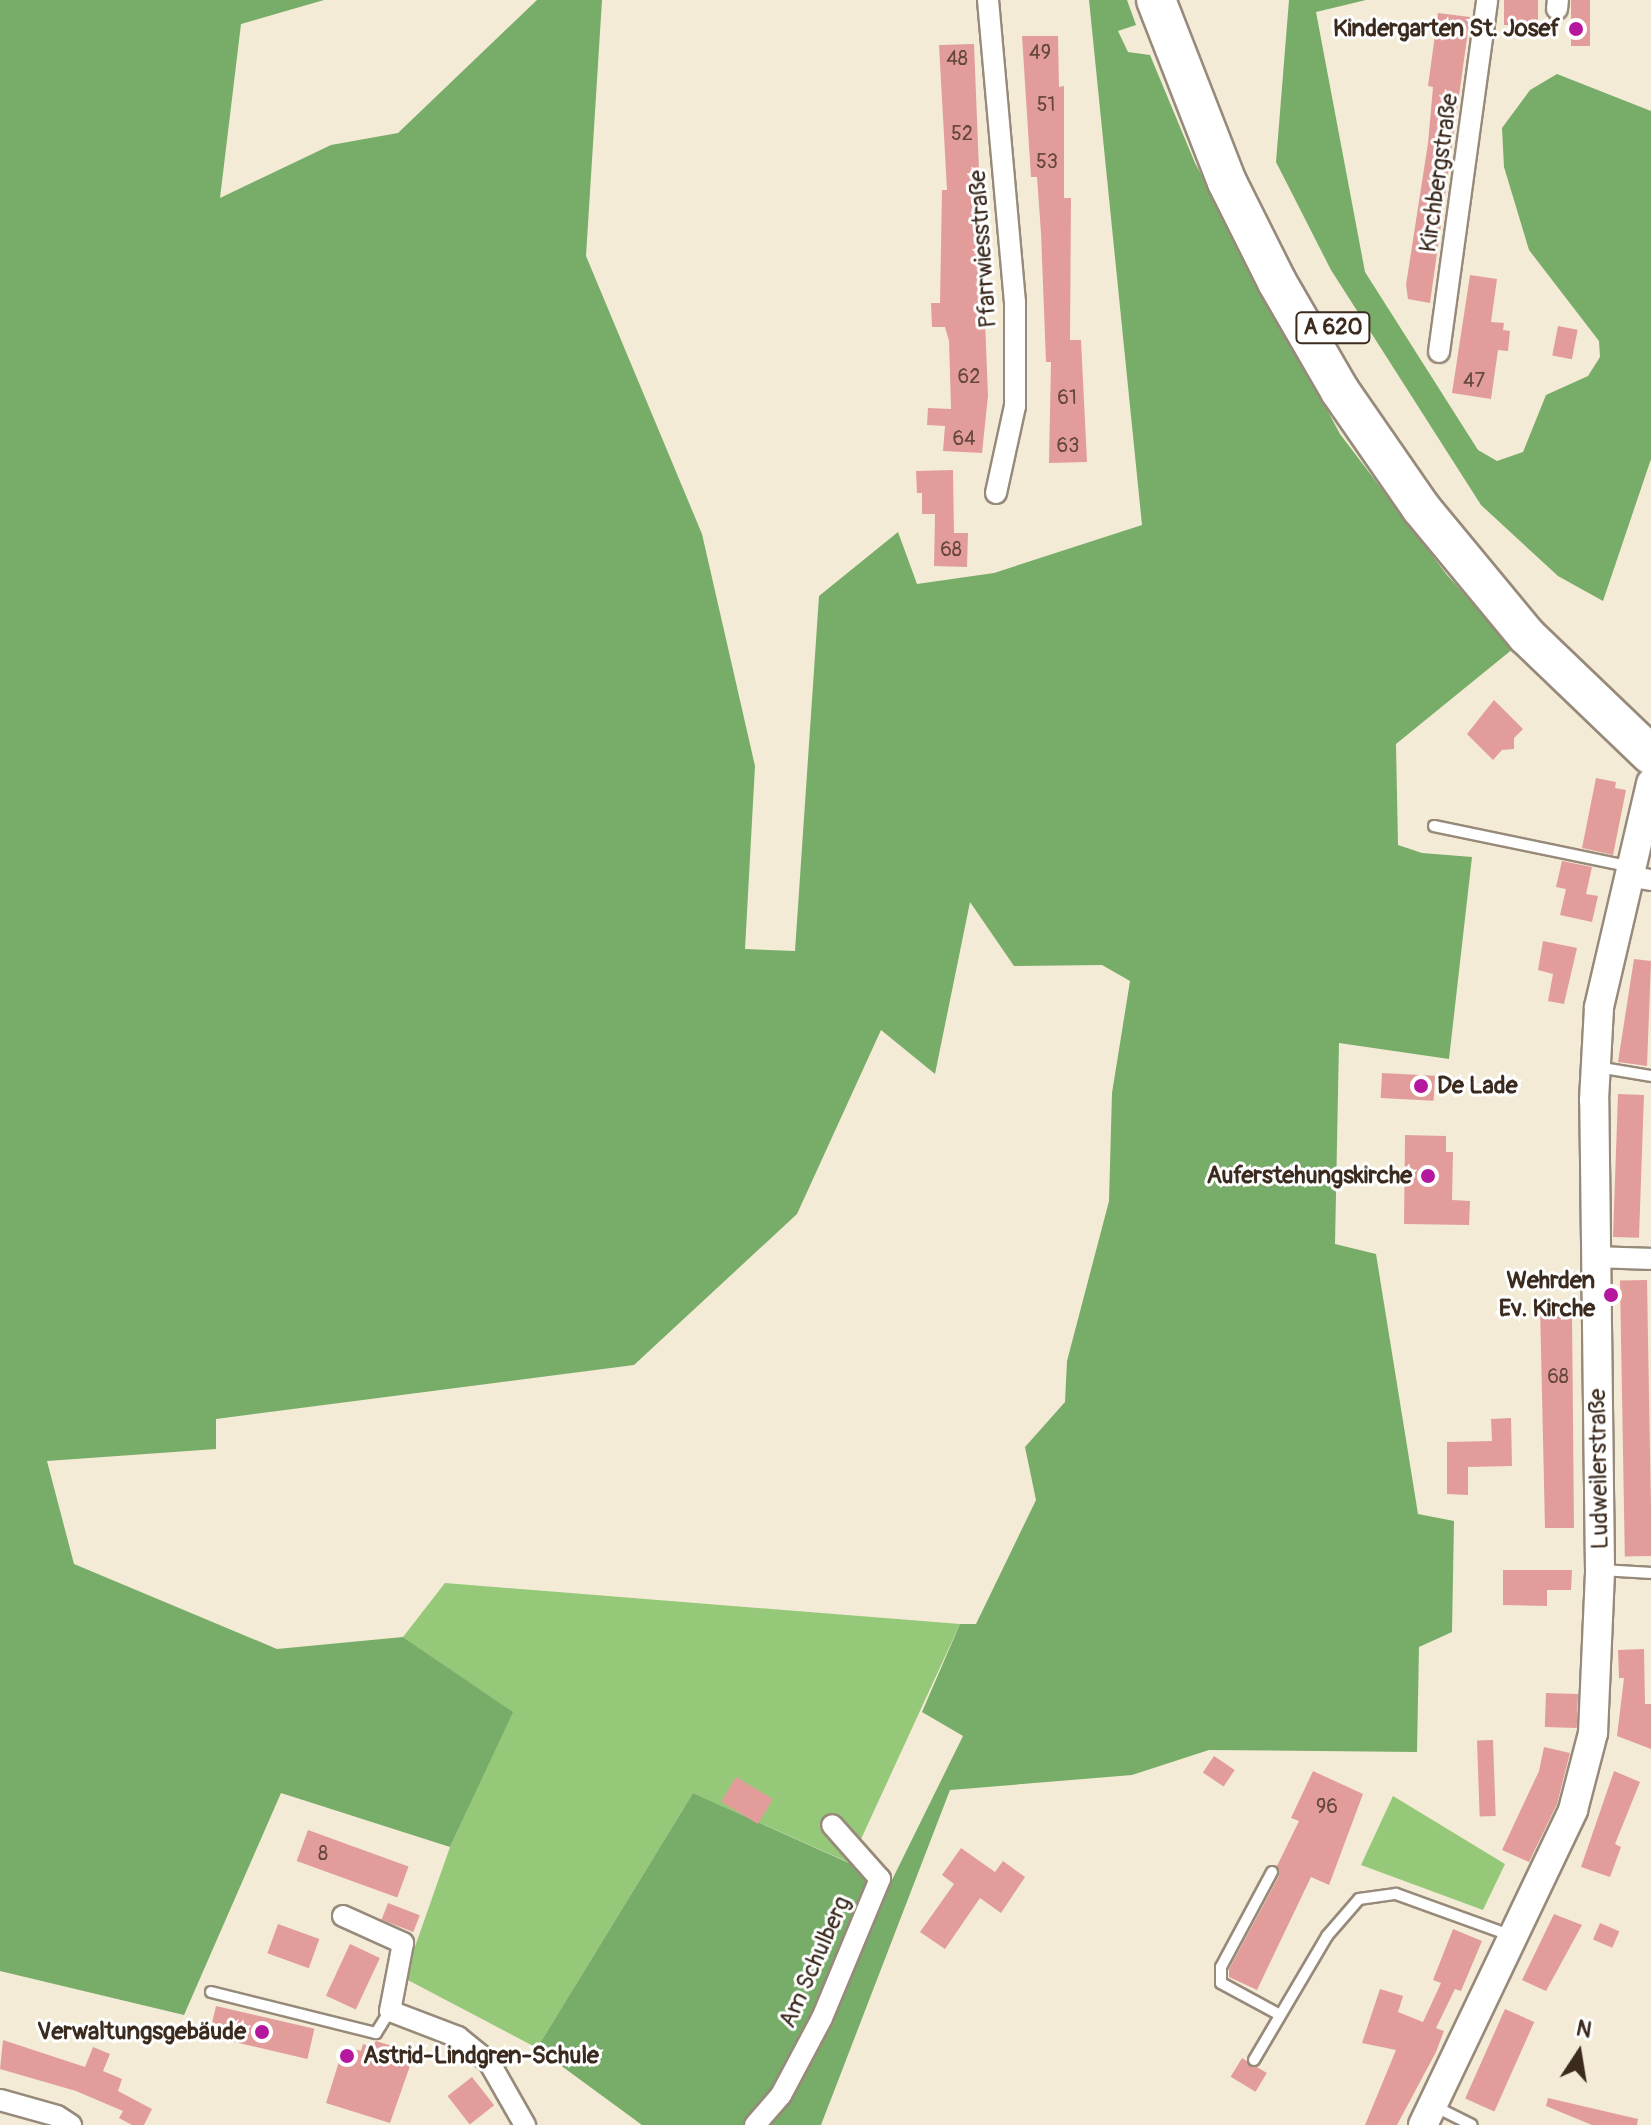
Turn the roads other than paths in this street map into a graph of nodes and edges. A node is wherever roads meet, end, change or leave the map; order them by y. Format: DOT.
graph roads {
  1 [pos="988,0"];
  2 [pos="1156,0"];
  3 [pos="1183,0"];
  4 [pos="1487,0"];
  5 [pos="1439,352"];
  6 [pos="996,493"];
  7 [pos="1537,627"];
  8 [pos="1651,721"];
  9 [pos="1651,755"];
  10 [pos="1651,783"];
  11 [pos="1434,826"];
  12 [pos="1636,874"];
  13 [pos="1595,1067"];
  14 [pos="1651,1076"];
  15 [pos="1595,1257"];
  16 [pos="1651,1259"];
  17 [pos="1600,1570"];
  18 [pos="1651,1573"];
  19 [pos="832,1825"];
  20 [pos="1272,1872"];
  21 [pos="343,1916"];
  22 [pos="1512,1936"];
  23 [pos="211,1992"];
  24 [pos="390,2011"];
  25 [pos="1280,2015"];
  26 [pos="1254,2060"];
  27 [pos="0,2100"];
  28 [pos="1427,2115"];
  29 [pos="71,2125"];
  30 [pos="525,2125"];
  31 [pos="755,2125"];
  32 [pos="1472,2125"];
  1 -- 6 [label="street, Pfarrwiesstraße"];
  2 -- 7 [label="highway, A 620"];
  3 -- 7 [label="highway, A 620"];
  4 -- 5 [label="street, Kirchbergstraße"];
  7 -- 8 [label="highway, A 620"];
  7 -- 9 [label="highway, A 620"];
  10 -- 12 [label="main road, Ludweilerstraße"];
  11 -- 12 [label="lane"];
  12 -- 13 [label="main road, Ludweilerstraße"];
  13 -- 14 [label="lane"];
  13 -- 15 [label="main road, Ludweilerstraße"];
  15 -- 16 [label="street"];
  15 -- 17 [label="main road, Ludweilerstraße"];
  17 -- 18 [label="lane"];
  17 -- 22 [label="main road, Ludweilerstraße"];
  19 -- 31 [label="street, Am Schulberg"];
  20 -- 25 [label="lane"];
  21 -- 24 [label="street"];
  22 -- 25 [label="lane"];
  22 -- 28 [label="main road, Ludweilerstraße"];
  23 -- 24 [label="lane"];
  24 -- 30 [label="street"];
  25 -- 26 [label="lane"];
  27 -- 29 [label="street"];
  28 -- 32 [label="lane"];
}
